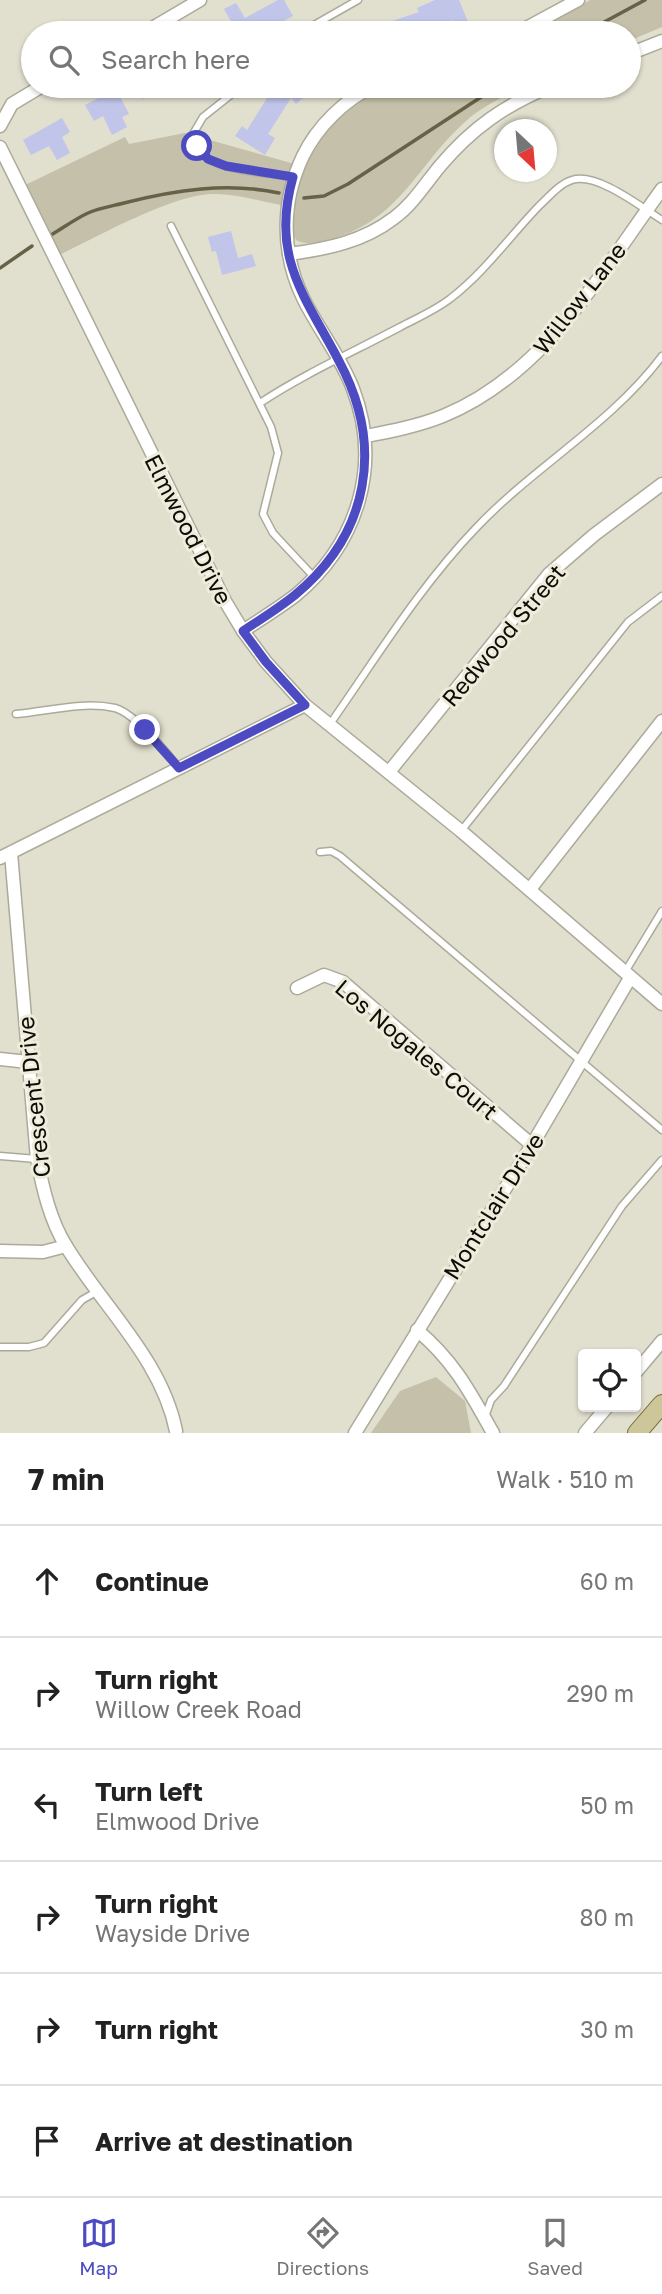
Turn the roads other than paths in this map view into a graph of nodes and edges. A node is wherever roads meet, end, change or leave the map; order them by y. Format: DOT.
graph roads {
  1 [pos="200,0"];
  2 [pos="358,0"];
  3 [pos="578,0"];
  4 [pos="164,21"];
  5 [pos="321,21"];
  6 [pos="539,21"];
  7 [pos="662,41"];
  8 [pos="641,49"];
  9 [pos="22,98"];
  10 [pos="227,98"];
  11 [pos="355,98"];
  12 [pos="524,98"];
  13 [pos="0,123"];
  14 [pos="0,147"];
  15 [pos="293,177"];
  16 [pos="662,189"];
  17 [pos="647,211"];
  18 [pos="662,220"];
  19 [pos="172,226"];
  20 [pos="289,254"];
  21 [pos="662,356"];
  22 [pos="339,360"];
  23 [pos="260,403"];
  24 [pos="366,436"];
  25 [pos="662,484"];
  26 [pos="314,577"];
  27 [pos="662,596"];
  28 [pos="243,631"];
  29 [pos="305,705"];
  30 [pos="16,714"];
  31 [pos="662,721"];
  32 [pos="330,724"];
  33 [pos="179,768"];
  34 [pos="389,772"];
  35 [pos="461,831"];
  36 [pos="320,852"];
  37 [pos="5,856"];
  38 [pos="530,889"];
  39 [pos="662,911"];
  40 [pos="627,976"];
  41 [pos="297,988"];
  42 [pos="662,1004"];
  43 [pos="0,1059"];
  44 [pos="582,1059"];
  45 [pos="28,1062"];
  46 [pos="662,1130"];
  47 [pos="532,1145"];
  48 [pos="0,1156"];
  49 [pos="37,1159"];
  50 [pos="662,1160"];
  51 [pos="66,1246"];
  52 [pos="0,1251"];
  53 [pos="98,1291"];
  54 [pos="417,1330"];
  55 [pos="662,1341"];
  56 [pos="0,1347"];
  57 [pos="641,1367"];
  58 [pos="662,1404"];
  59 [pos="603,1412"];
  60 [pos="485,1418"];
  61 [pos="176,1432"];
  62 [pos="355,1433"];
  63 [pos="493,1433"];
  64 [pos="585,1433"];
  65 [pos="637,1433"];
  1 -- 4 [label="street"];
  2 -- 5 [label="lane"];
  3 -- 6 [label="street"];
  7 -- 8 [label="street"];
  9 -- 13 [label="street"];
  10 -- 15 [label="lane"];
  11 -- 15 [label="street"];
  12 -- 20 [label="street"];
  14 -- 28 [label="street, Elmwood Drive"];
  15 -- 20 [label="street"];
  16 -- 17 [label="street, Willow Lane"];
  17 -- 18 [label="lane"];
  17 -- 22 [label="lane"];
  17 -- 24 [label="street, Willow Lane"];
  19 -- 23 [label="lane"];
  20 -- 22 [label="street"];
  21 -- 32 [label="lane"];
  22 -- 23 [label="lane"];
  22 -- 24 [label="street"];
  23 -- 26 [label="lane"];
  24 -- 26 [label="street"];
  25 -- 34 [label="street, Redwood Street"];
  26 -- 28 [label="street"];
  27 -- 35 [label="lane"];
  28 -- 29 [label="street, Elmwood Drive"];
  29 -- 32 [label="street, Elmwood Drive"];
  29 -- 33 [label="street"];
  30 -- 33 [label="lane"];
  31 -- 38 [label="street"];
  32 -- 34 [label="street, Elmwood Drive"];
  33 -- 37 [label="street"];
  34 -- 35 [label="street, Elmwood Drive"];
  35 -- 38 [label="street, Elmwood Drive"];
  36 -- 44 [label="lane"];
  37 -- 45 [label="street, Crescent Drive"];
  38 -- 40 [label="street, Elmwood Drive"];
  39 -- 40 [label="lane"];
  40 -- 42 [label="street, Elmwood Drive"];
  40 -- 44 [label="street, Montclair Drive"];
  41 -- 47 [label="street, Los Nogales Court"];
  43 -- 45 [label="street"];
  44 -- 46 [label="lane"];
  44 -- 47 [label="street, Montclair Drive"];
  45 -- 49 [label="street, Crescent Drive"];
  47 -- 54 [label="street, Montclair Drive"];
  48 -- 49 [label="lane"];
  49 -- 51 [label="street, Crescent Drive"];
  50 -- 60 [label="lane"];
  51 -- 52 [label="street"];
  51 -- 53 [label="street, Crescent Drive"];
  53 -- 56 [label="lane"];
  53 -- 61 [label="street, Crescent Drive"];
  54 -- 60 [label="street"];
  54 -- 62 [label="street, Montclair Drive"];
  55 -- 57 [label="street"];
  58 -- 65 [label="main road"];
  59 -- 64 [label="street"];
  60 -- 63 [label="street"];
}
